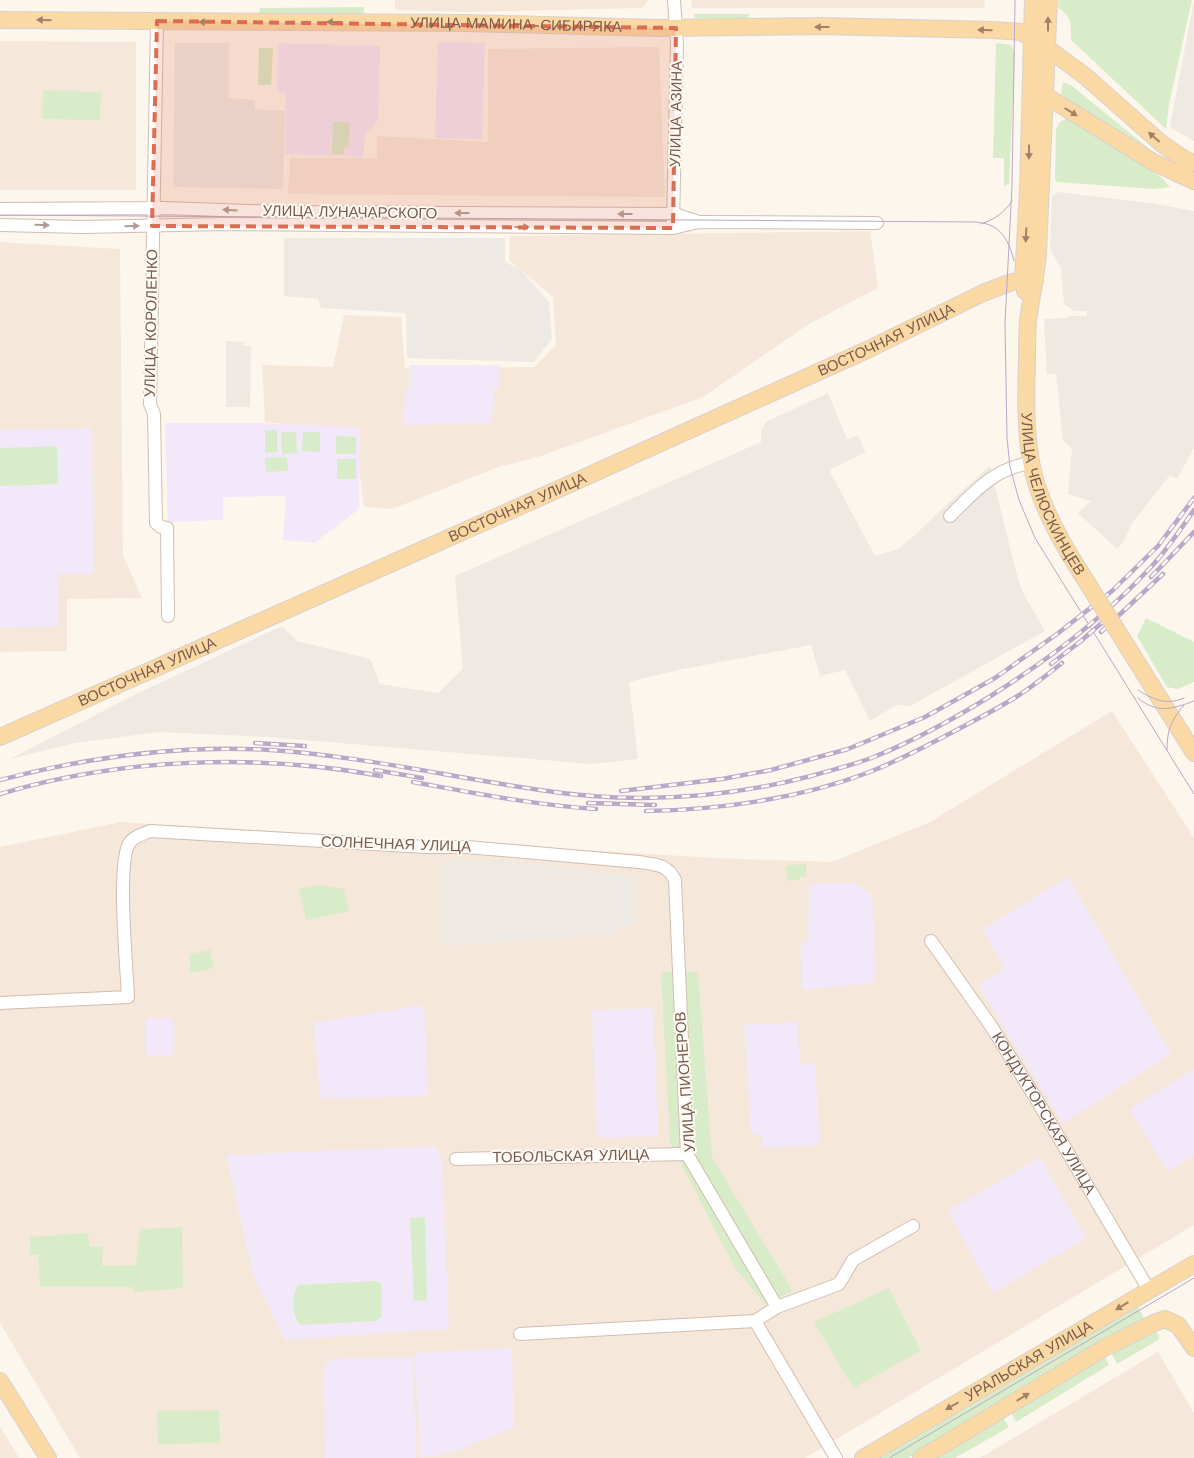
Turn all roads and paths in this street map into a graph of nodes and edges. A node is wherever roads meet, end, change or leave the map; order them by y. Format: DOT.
graph roads {
  1 [pos="674,0"];
  2 [pos="1033,0"];
  3 [pos="1049,0"];
  4 [pos="0,20"];
  5 [pos="157,21"];
  6 [pos="676,28"];
  7 [pos="1032,39"];
  8 [pos="1047,48"];
  9 [pos="1030,86"];
  10 [pos="1045,96"];
  11 [pos="1194,163"];
  12 [pos="1194,181"];
  13 [pos="0,209"];
  14 [pos="153,209"];
  15 [pos="674,214"];
  16 [pos="699,222"];
  17 [pos="877,223"];
  18 [pos="0,225"];
  19 [pos="152,226"];
  20 [pos="673,228"];
  21 [pos="1029,280"];
  22 [pos="1031,463"];
  23 [pos="950,516"];
  24 [pos="168,616"];
  25 [pos="0,737"];
  26 [pos="1194,753"];
  27 [pos="665,867"];
  28 [pos="931,941"];
  29 [pos="0,1003"];
  30 [pos="687,1154"];
  31 [pos="456,1159"];
  32 [pos="913,1226"];
  33 [pos="1194,1264"];
  34 [pos="1149,1290"];
  35 [pos="777,1307"];
  36 [pos="755,1321"];
  37 [pos="520,1334"];
  38 [pos="1194,1348"];
  39 [pos="0,1381"];
  40 [pos="48,1458"];
  41 [pos="836,1458"];
  42 [pos="863,1458"];
  43 [pos="921,1458"];
  1 -- 6 [label="street, УЛИЦА АЗИНА"];
  2 -- 7 [label="main road, УЛИЦА ЧЕЛЮСКИНЦЕВ"];
  8 -- 3 [label="main road, УЛИЦА ЧЕЛЮСКИНЦЕВ, one-way"];
  5 -- 4 [label="main road, УЛИЦА МАМИНА-СИБИРЯКА, one-way"];
  6 -- 5 [label="main road, УЛИЦА МАМИНА-СИБИРЯКА, one-way"];
  5 -- 14 [label="street, УЛИЦА КОРОЛЕНКО"];
  7 -- 6 [label="main road, УЛИЦА МАМИНА-СИБИРЯКА, one-way"];
  6 -- 15 [label="street, УЛИЦА АЗИНА"];
  7 -- 8 [label="main road, УЛИЦА МАМИНА-СИБИРЯКА"];
  7 -- 9 [label="main road, УЛИЦА ЧЕЛЮСКИНЦЕВ"];
  8 -- 10 [label="main road, УЛИЦА ЧЕЛЮСКИНЦЕВ"];
  11 -- 8 [label="main road, УЛИЦА МАМИНА-СИБИРЯКА, one-way"];
  9 -- 10 [label="main road"];
  9 -- 21 [label="main road, УЛИЦА ЧЕЛЮСКИНЦЕВ, one-way"];
  10 -- 12 [label="main road, one-way"];
  10 -- 21 [label="main road, УЛИЦА ЧЕЛЮСКИНЦЕВ"];
  13 -- 14 [label="street, УЛИЦА ЛУНАЧАРСКОГО"];
  15 -- 14 [label="street, УЛИЦА ЛУНАЧАРСКОГО, one-way"];
  14 -- 19 [label="street, УЛИЦА КОРОЛЕНКО"];
  15 -- 16 [label="street, УЛИЦА ЛУНАЧАРСКОГО"];
  15 -- 20 [label="street, УЛИЦА АЗИНА"];
  16 -- 17 [label="street, УЛИЦА ЛУНАЧАРСКОГО"];
  16 -- 20 [label="street, УЛИЦА ЛУНАЧАРСКОГО"];
  18 -- 19 [label="street, УЛИЦА ЛУНАЧАРСКОГО, one-way"];
  19 -- 20 [label="street, УЛИЦА ЛУНАЧАРСКОГО, one-way"];
  19 -- 24 [label="street, УЛИЦА КОРОЛЕНКО"];
  21 -- 22 [label="main road, УЛИЦА ЧЕЛЮСКИНЦЕВ"];
  21 -- 25 [label="main road, ВОСТОЧНАЯ УЛИЦА"];
  22 -- 23 [label="street"];
  22 -- 26 [label="main road, УЛИЦА ЧЕЛЮСКИНЦЕВ, bridge"];
  27 -- 29 [label="street, СОЛНЕЧНАЯ УЛИЦА"];
  27 -- 30 [label="street, УЛИЦА ПИОНЕРОВ"];
  28 -- 34 [label="street, КОНДУКТОРСКАЯ УЛИЦА"];
  30 -- 31 [label="street, ТОБОЛЬСКАЯ УЛИЦА"];
  30 -- 35 [label="street, УЛИЦА ПИОНЕРОВ"];
  32 -- 35 [label="street"];
  33 -- 34 [label="main road, УРАЛЬСКАЯ УЛИЦА"];
  34 -- 42 [label="main road, УРАЛЬСКАЯ УЛИЦА, one-way"];
  35 -- 36 [label="street"];
  36 -- 37 [label="street"];
  36 -- 41 [label="street"];
  43 -- 38 [label="main road, УРАЛЬСКАЯ УЛИЦА, one-way"];
  39 -- 40 [label="main road"];
}
